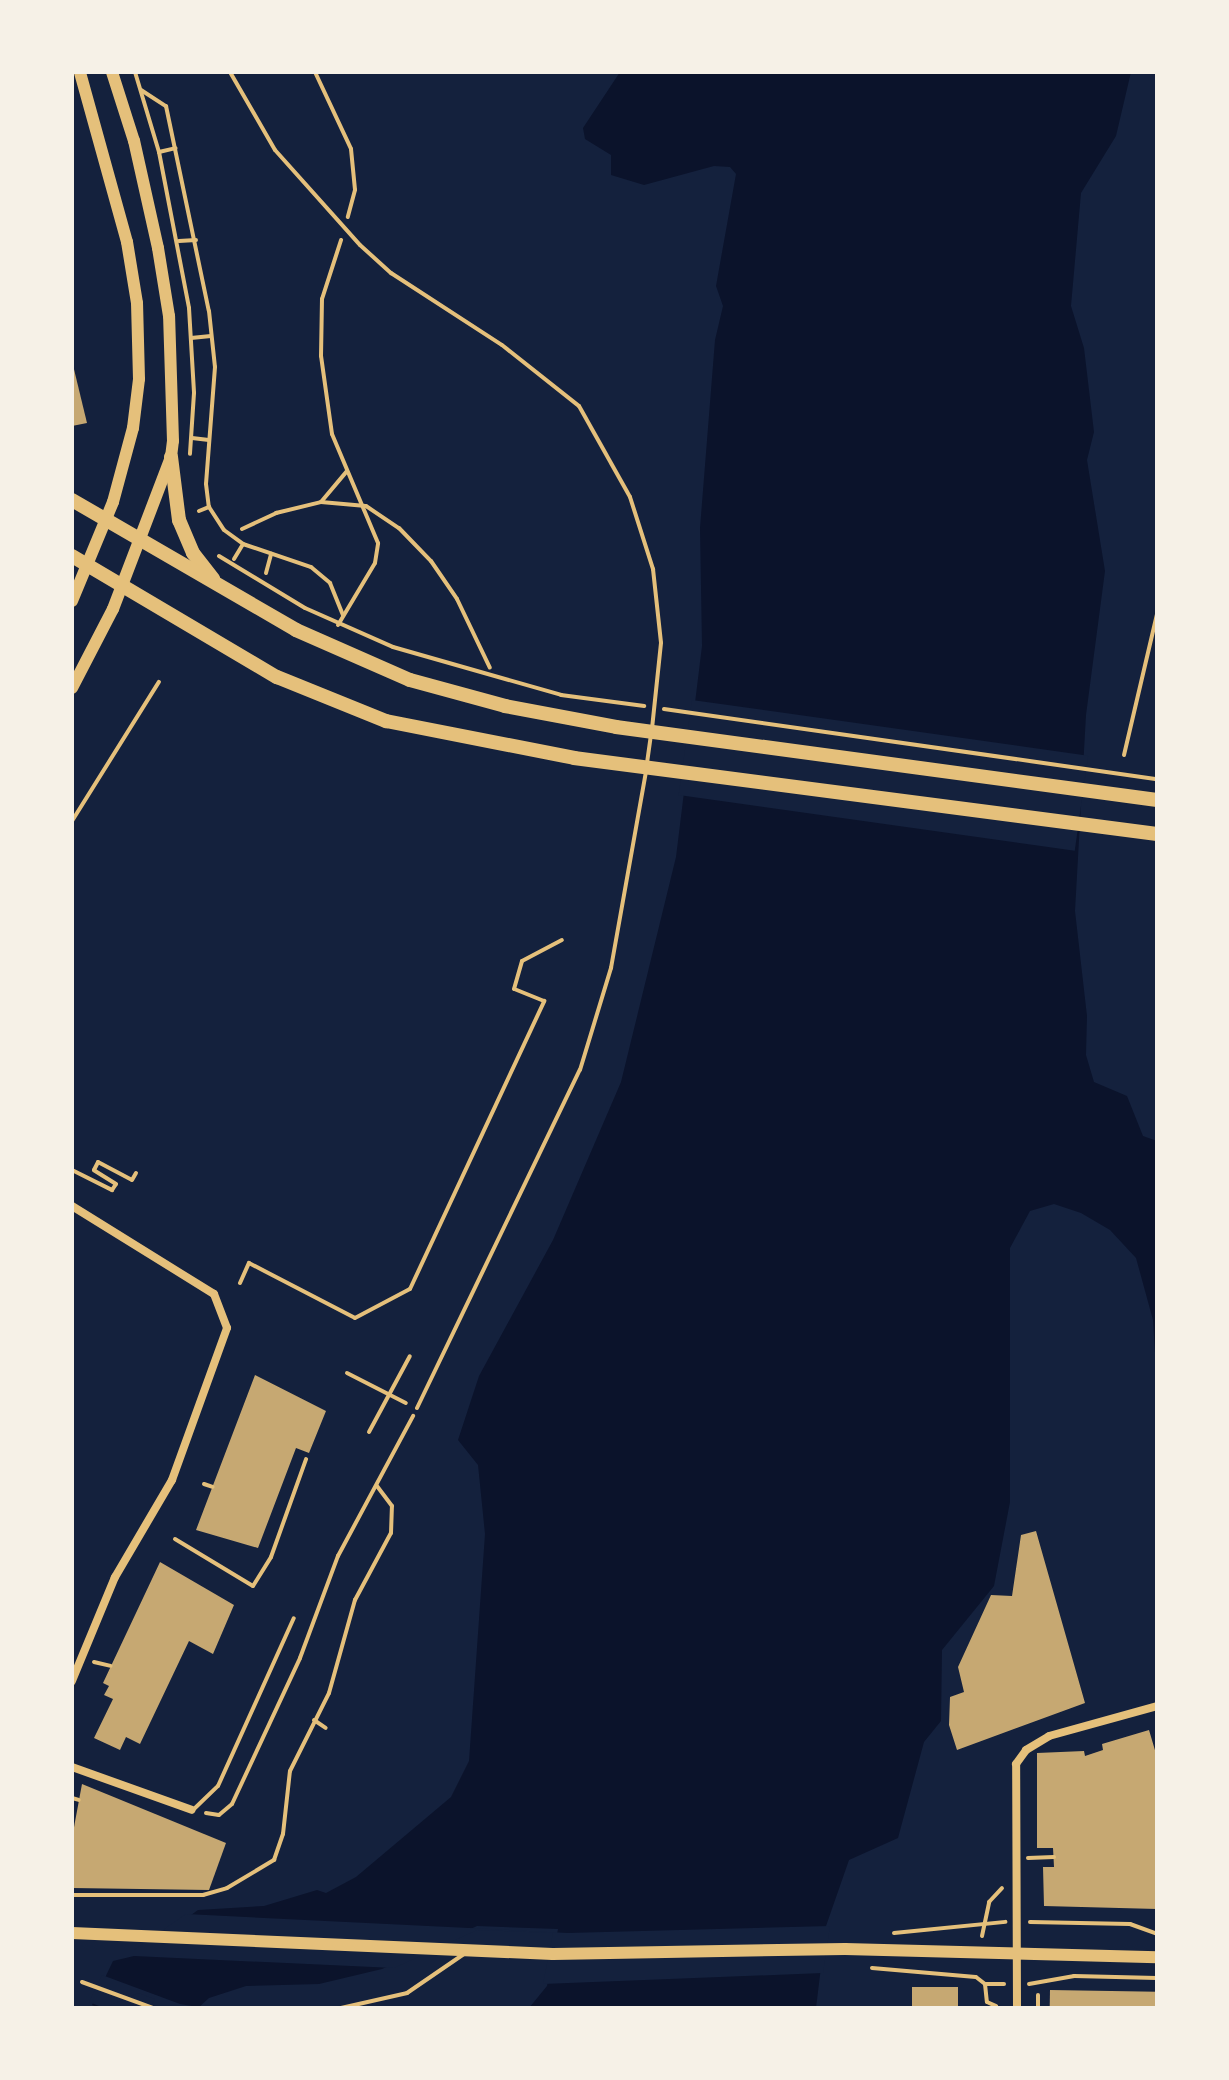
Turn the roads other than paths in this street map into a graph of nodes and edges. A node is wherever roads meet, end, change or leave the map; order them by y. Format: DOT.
graph roads {
  1 [pos="80,72"];
  2 [pos="112,72"];
  3 [pos="230,72"];
  4 [pos="171,457"];
  5 [pos="72,500"];
  6 [pos="106,522"];
  7 [pos="139,542"];
  8 [pos="72,556"];
  9 [pos="193,564"];
  10 [pos="88,567"];
  11 [pos="121,589"];
  12 [pos="72,601"];
  13 [pos="72,688"];
  14 [pos="1157,800"];
  15 [pos="1157,834"];
  16 [pos="72,1206"];
  17 [pos="417,1408"];
  18 [pos="294,1618"];
  19 [pos="72,1681"];
  20 [pos="1157,1706"];
  21 [pos="72,1767"];
  22 [pos="192,1810"];
  23 [pos="72,1933"];
  24 [pos="466,1951"];
  25 [pos="1016,1954"];
  26 [pos="1157,1957"];
  27 [pos="82,1982"];
  28 [pos="153,2008"];
  29 [pos="341,2008"];
  30 [pos="1017,2008"];
  1 -- 6 [label="main road"];
  2 -- 4 [label="main road"];
  3 -- 17 [label="lane"];
  4 -- 7 [label="main road"];
  4 -- 9 [label="main road"];
  5 -- 6 [label="main road"];
  6 -- 7 [label="main road"];
  6 -- 10 [label="main road"];
  7 -- 9 [label="main road"];
  7 -- 11 [label="main road"];
  8 -- 10 [label="main road"];
  9 -- 14 [label="main road"];
  10 -- 11 [label="main road"];
  10 -- 12 [label="main road"];
  11 -- 13 [label="main road"];
  11 -- 15 [label="main road"];
  16 -- 19 [label="street"];
  18 -- 22 [label="lane"];
  20 -- 25 [label="street"];
  21 -- 22 [label="street"];
  23 -- 24 [label="main road"];
  24 -- 25 [label="main road"];
  24 -- 29 [label="lane"];
  25 -- 26 [label="main road"];
  25 -- 30 [label="street"];
  27 -- 28 [label="lane"];
}
